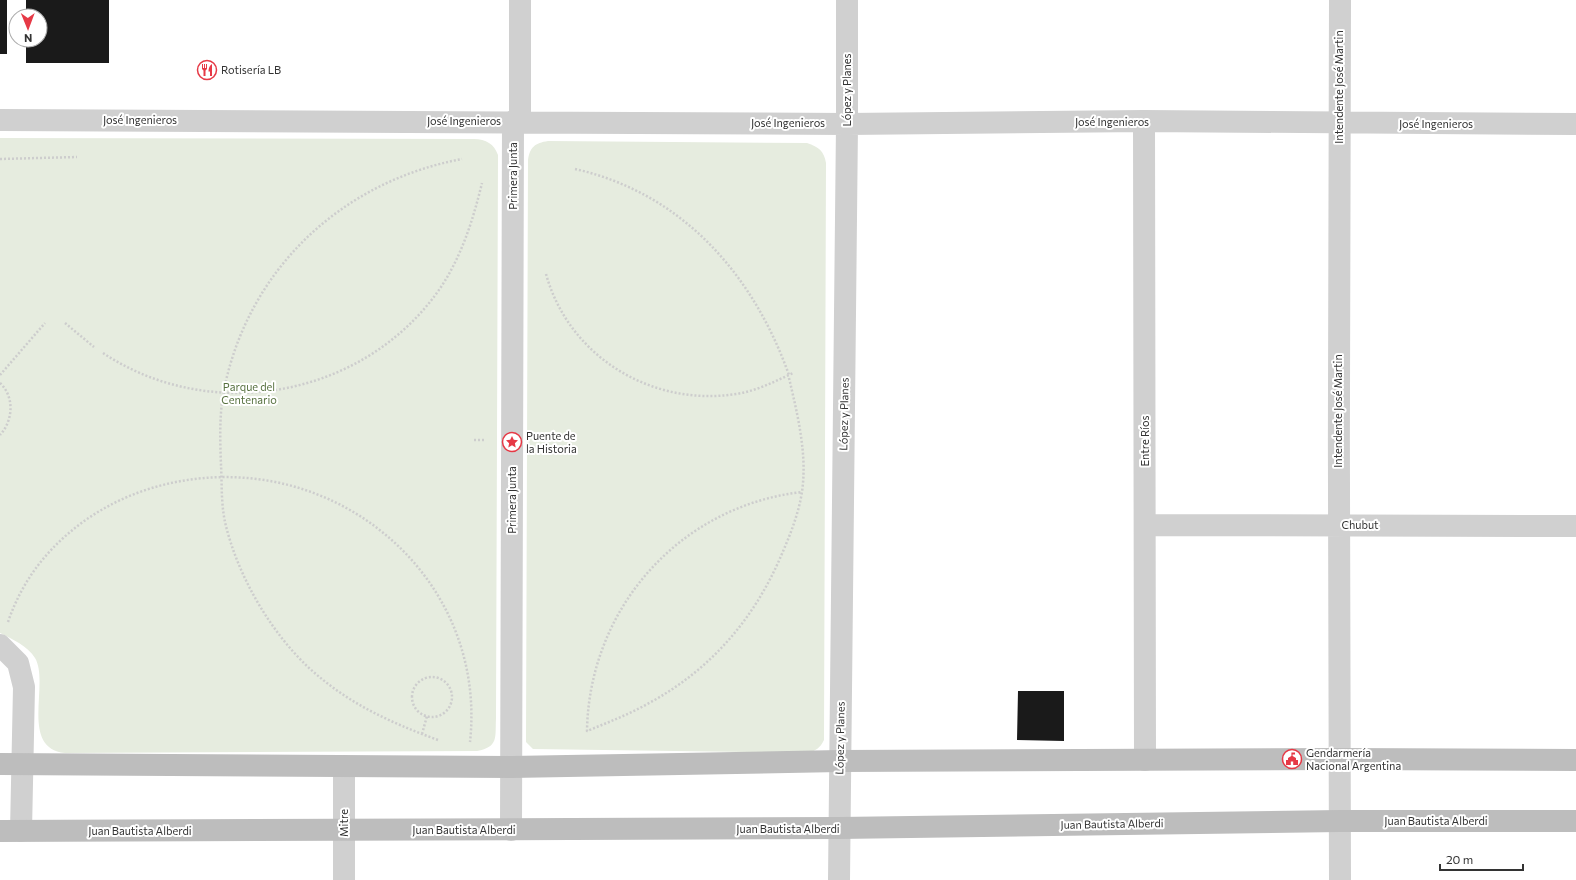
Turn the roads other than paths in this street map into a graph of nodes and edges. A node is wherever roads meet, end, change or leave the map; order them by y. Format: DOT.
graph roads {
  1 [pos="520,0"];
  2 [pos="847,0"];
  3 [pos="1340,0"];
  4 [pos="0,120"];
  5 [pos="517,121"];
  6 [pos="1144,121"];
  7 [pos="1339,123"];
  8 [pos="847,124"];
  9 [pos="1576,124"];
  10 [pos="1145,524"];
  11 [pos="1338,525"];
  12 [pos="1576,526"];
  13 [pos="3,635"];
  14 [pos="1340,759"];
  15 [pos="1145,760"];
  16 [pos="1576,760"];
  17 [pos="840,762"];
  18 [pos="0,764"];
  19 [pos="22,765"];
  20 [pos="344,766"];
  21 [pos="511,767"];
  22 [pos="1340,821"];
  23 [pos="1576,821"];
  24 [pos="839,828"];
  25 [pos="344,830"];
  26 [pos="511,830"];
  27 [pos="11,831"];
  28 [pos="344,880"];
  29 [pos="839,880"];
  30 [pos="1340,880"];
  1 -- 5 [label="street, Primera Junta"];
  2 -- 8 [label="street, López y Planes"];
  3 -- 7 [label="street, Intendente José Martin"];
  4 -- 5 [label="street, José Ingenieros"];
  5 -- 8 [label="street, José Ingenieros"];
  5 -- 21 [label="street, Primera Junta"];
  6 -- 7 [label="street, José Ingenieros"];
  6 -- 8 [label="street, José Ingenieros"];
  6 -- 10 [label="street, Entre Ríos"];
  7 -- 9 [label="street, José Ingenieros"];
  7 -- 11 [label="street, Intendente José Martin"];
  8 -- 17 [label="street, López y Planes"];
  10 -- 11 [label="street, Chubut"];
  10 -- 15 [label="street, Entre Ríos"];
  11 -- 12 [label="street, Chubut"];
  11 -- 14 [label="street, Intendente José Martin"];
  13 -- 19 [label="street"];
  14 -- 15 [label="main road"];
  14 -- 16 [label="main road"];
  14 -- 22 [label="street, Intendente José Martin"];
  15 -- 17 [label="main road"];
  17 -- 21 [label="main road"];
  17 -- 24 [label="street, López y Planes"];
  18 -- 19 [label="main road"];
  19 -- 20 [label="main road"];
  19 -- 27 [label="street"];
  20 -- 21 [label="main road"];
  20 -- 25 [label="street, Mitre"];
  21 -- 26 [label="street, Primera Junta"];
  22 -- 23 [label="main road, Juan Bautista Alberdi"];
  22 -- 24 [label="main road, Juan Bautista Alberdi"];
  22 -- 30 [label="street, Intendente José Martin"];
  24 -- 26 [label="main road, Juan Bautista Alberdi"];
  24 -- 29 [label="street, López y Planes"];
  25 -- 26 [label="main road, Juan Bautista Alberdi"];
  25 -- 27 [label="main road, Juan Bautista Alberdi"];
  25 -- 28 [label="street, Mitre"];
}
